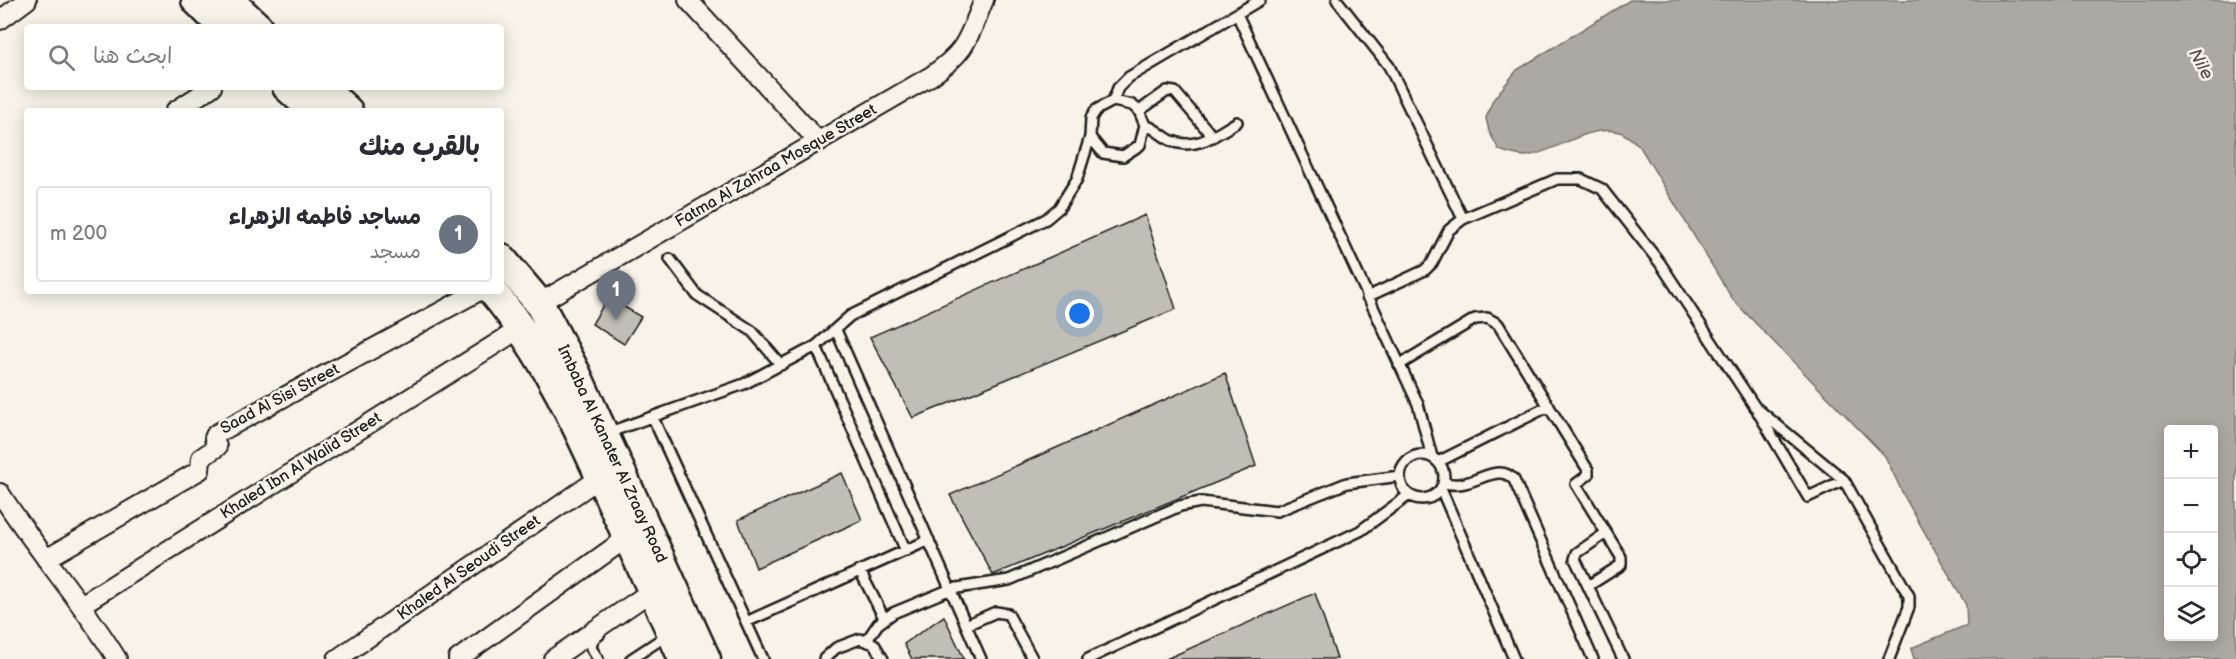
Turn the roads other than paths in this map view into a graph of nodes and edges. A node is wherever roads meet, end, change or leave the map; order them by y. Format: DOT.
graph roads {
  1 [pos="27,0"];
  2 [pos="196,0"];
  3 [pos="229,0"];
  4 [pos="688,0"];
  5 [pos="984,0"];
  6 [pos="1260,0"];
  7 [pos="1336,0"];
  8 [pos="1237,14"];
  9 [pos="0,20"];
  10 [pos="220,24"];
  11 [pos="255,24"];
  12 [pos="207,90"];
  13 [pos="290,90"];
  14 [pos="325,90"];
  15 [pos="1113,101"];
  16 [pos="180,108"];
  17 [pos="310,108"];
  18 [pos="345,108"];
  19 [pos="1139,111"];
  20 [pos="1237,122"];
  21 [pos="1145,126"];
  22 [pos="1212,136"];
  23 [pos="1090,137"];
  24 [pos="819,142"];
  25 [pos="1463,219"];
  26 [pos="670,259"];
  27 [pos="504,262"];
  28 [pos="473,294"];
  29 [pos="494,294"];
  30 [pos="1367,297"];
  31 [pos="538,303"];
  32 [pos="521,328"];
  33 [pos="836,330"];
  34 [pos="816,346"];
  35 [pos="782,365"];
  36 [pos="1399,365"];
  37 [pos="1549,406"];
  38 [pos="1755,407"];
  39 [pos="653,418"];
  40 [pos="605,434"];
  41 [pos="1435,459"];
  42 [pos="1400,476"];
  43 [pos="601,477"];
  44 [pos="1844,480"];
  45 [pos="1442,485"];
  46 [pos="0,493"];
  47 [pos="1409,495"];
  48 [pos="1606,533"];
  49 [pos="628,537"];
  50 [pos="929,540"];
  51 [pos="906,551"];
  52 [pos="46,559"];
  53 [pos="860,571"];
  54 [pos="1588,586"];
  55 [pos="951,589"];
  56 [pos="655,594"];
  57 [pos="81,604"];
  58 [pos="884,618"];
  59 [pos="746,622"];
  60 [pos="966,625"];
  61 [pos="672,633"];
  62 [pos="867,640"];
  63 [pos="1032,658"];
  64 [pos="1591,658"];
  65 [pos="1619,658"];
  66 [pos="117,659"];
  67 [pos="337,659"];
  68 [pos="458,659"];
  69 [pos="553,659"];
  70 [pos="598,659"];
  71 [pos="631,659"];
  72 [pos="683,659"];
  73 [pos="706,659"];
  74 [pos="763,659"];
  75 [pos="824,659"];
  76 [pos="883,659"];
  77 [pos="981,659"];
  78 [pos="1088,659"];
  79 [pos="1514,659"];
  80 [pos="1889,659"];
  1 -- 9 [label="street"];
  2 -- 10 [label="main road"];
  3 -- 11 [label="main road"];
  4 -- 24 [label="street"];
  5 -- 24 [label="street, Fatma Al Zahraa Mosque Street"];
  6 -- 8 [label="lane"];
  7 -- 25 [label="lane"];
  8 -- 15 [label="lane"];
  8 -- 30 [label="lane"];
  12 -- 16 [label="street"];
  13 -- 17 [label="main road"];
  14 -- 18 [label="main road"];
  15 -- 19 [label="lane"];
  15 -- 23 [label="lane"];
  19 -- 21 [label="lane"];
  19 -- 22 [label="lane"];
  20 -- 22 [label="lane"];
  21 -- 22 [label="lane"];
  21 -- 23 [label="lane"];
  23 -- 33 [label="lane"];
  24 -- 31 [label="street, Fatma Al Zahraa Mosque Street"];
  25 -- 30 [label="lane"];
  25 -- 38 [label="lane"];
  26 -- 35 [label="lane"];
  27 -- 31 [label="main road, Imbaba Al Kanater Al Zraay Road"];
  28 -- 52 [label="street, Saad Al Sisi Street"];
  29 -- 32 [label="main road, Imbaba Al Kanater Al Zraay Road"];
  30 -- 36 [label="lane"];
  31 -- 40 [label="main road, Imbaba Al Kanater Al Zraay Road"];
  32 -- 43 [label="main road, Imbaba Al Kanater Al Zraay Road"];
  32 -- 57 [label="street, Khaled Ibn Al Walid Street"];
  33 -- 34 [label="lane"];
  33 -- 50 [label="lane"];
  34 -- 35 [label="lane"];
  34 -- 51 [label="lane"];
  35 -- 39 [label="lane"];
  36 -- 37 [label="lane"];
  36 -- 41 [label="lane"];
  37 -- 41 [label="lane"];
  37 -- 48 [label="lane"];
  38 -- 44 [label="lane"];
  38 -- 44 [label="lane"];
  39 -- 40 [label="lane"];
  39 -- 59 [label="lane"];
  40 -- 73 [label="main road, Imbaba Al Kanater Al Zraay Road"];
  41 -- 42 [label="lane"];
  41 -- 45 [label="lane"];
  42 -- 47 [label="lane"];
  42 -- 55 [label="lane"];
  43 -- 49 [label="main road, Imbaba Al Kanater Al Zraay Road"];
  43 -- 67 [label="street, Khaled Al Seoudi Street"];
  44 -- 80 [label="lane"];
  45 -- 47 [label="lane"];
  45 -- 64 [label="lane"];
  45 -- 79 [label="lane"];
  46 -- 52 [label="street"];
  47 -- 78 [label="lane"];
  48 -- 54 [label="lane"];
  48 -- 54 [label="lane"];
  49 -- 56 [label="main road, Imbaba Al Kanater Al Zraay Road"];
  49 -- 68 [label="street"];
  50 -- 51 [label="lane"];
  50 -- 55 [label="lane"];
  51 -- 53 [label="lane"];
  52 -- 57 [label="street"];
  53 -- 58 [label="lane"];
  53 -- 59 [label="lane"];
  54 -- 65 [label="lane"];
  55 -- 58 [label="lane"];
  55 -- 60 [label="lane"];
  56 -- 61 [label="main road, Imbaba Al Kanater Al Zraay Road"];
  56 -- 69 [label="street"];
  56 -- 70 [label="lane"];
  57 -- 66 [label="street"];
  58 -- 62 [label="lane"];
  59 -- 74 [label="lane"];
  60 -- 63 [label="lane"];
  60 -- 77 [label="lane"];
  61 -- 71 [label="lane"];
  61 -- 72 [label="main road, Imbaba Al Kanater Al Zraay Road"];
  62 -- 75 [label="lane"];
  62 -- 76 [label="lane"];
}
